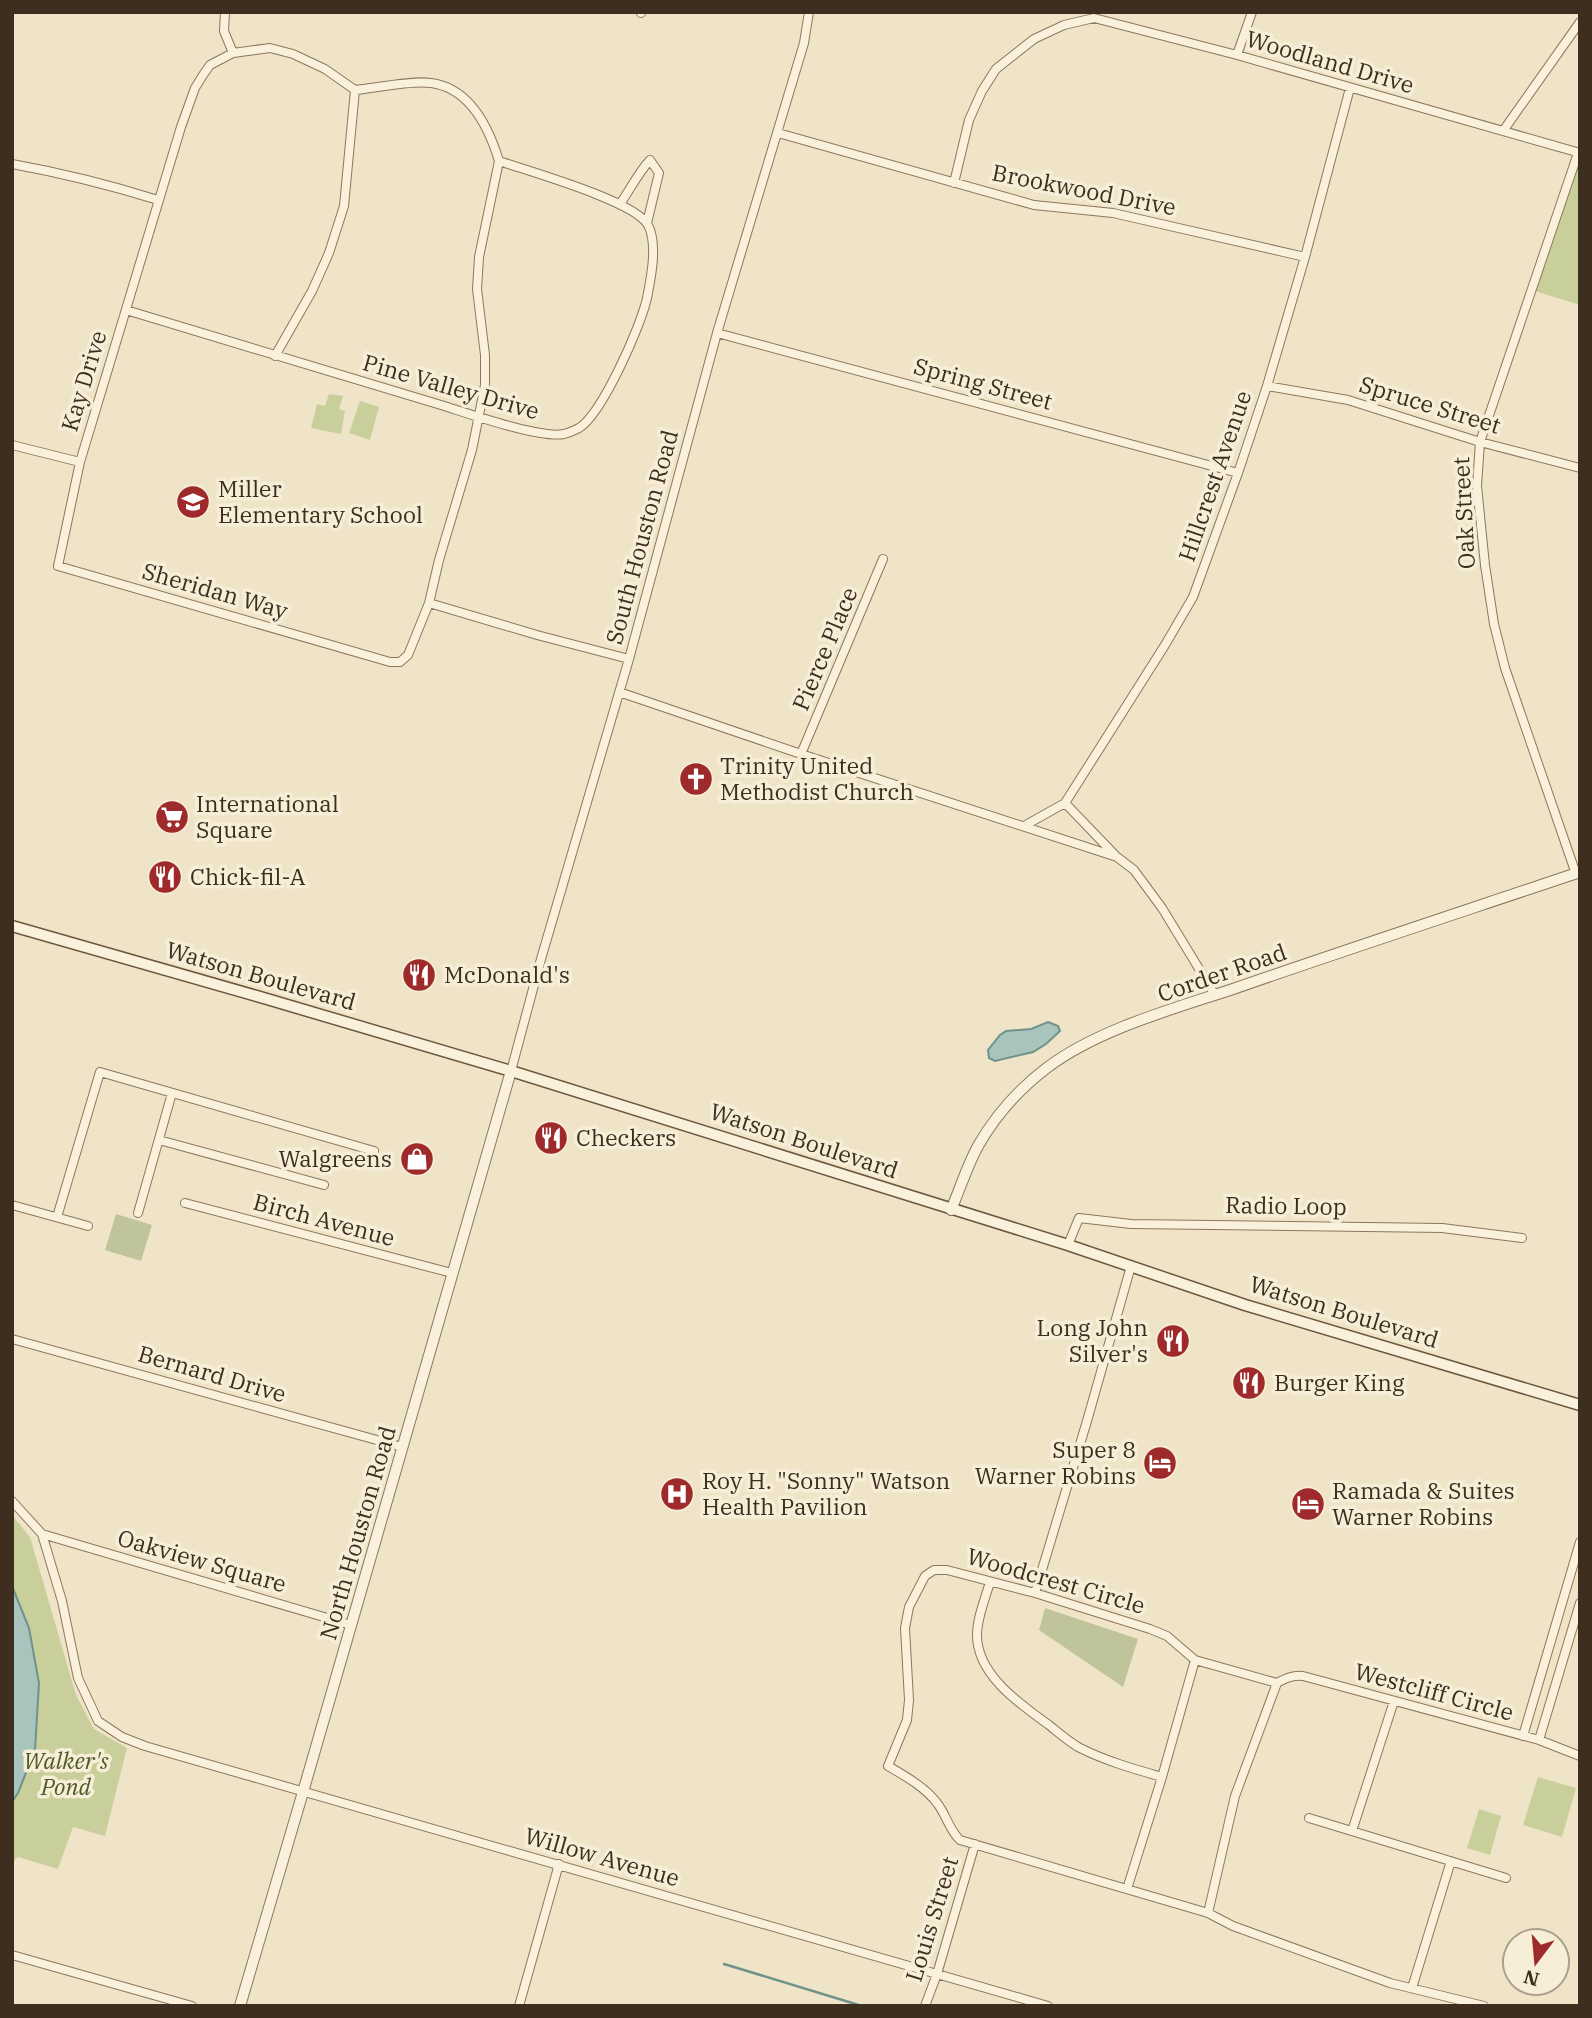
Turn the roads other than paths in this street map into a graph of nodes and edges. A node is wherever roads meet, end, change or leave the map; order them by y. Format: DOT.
graph roads {
  1 [pos="225,12"];
  2 [pos="809,12"];
  3 [pos="1252,12"];
  4 [pos="1094,15"];
  5 [pos="1580,22"];
  6 [pos="233,53"];
  7 [pos="1237,55"];
  8 [pos="1350,88"];
  9 [pos="355,90"];
  10 [pos="1503,131"];
  11 [pos="778,133"];
  12 [pos="1579,153"];
  13 [pos="499,161"];
  14 [pos="12,164"];
  15 [pos="954,183"];
  16 [pos="158,200"];
  17 [pos="620,204"];
  18 [pos="647,223"];
  19 [pos="1305,257"];
  20 [pos="126,310"];
  21 [pos="717,332"];
  22 [pos="275,356"];
  23 [pos="1267,386"];
  24 [pos="479,417"];
  25 [pos="1480,442"];
  26 [pos="12,445"];
  27 [pos="80,463"];
  28 [pos="1580,468"];
  29 [pos="1238,473"];
  30 [pos="883,559"];
  31 [pos="429,603"];
  32 [pos="629,659"];
  33 [pos="619,692"];
  34 [pos="801,754"];
  35 [pos="1065,803"];
  36 [pos="1024,826"];
  37 [pos="1117,857"];
  38 [pos="1578,873"];
  39 [pos="12,926"];
  40 [pos="1215,995"];
  41 [pos="511,1071"];
  42 [pos="172,1093"];
  43 [pos="159,1140"];
  44 [pos="374,1151"];
  45 [pos="324,1185"];
  46 [pos="185,1203"];
  47 [pos="12,1205"];
  48 [pos="951,1210"];
  49 [pos="138,1213"];
  50 [pos="57,1217"];
  51 [pos="88,1226"];
  52 [pos="1521,1238"];
  53 [pos="1068,1245"];
  54 [pos="1130,1266"];
  55 [pos="452,1273"];
  56 [pos="12,1339"];
  57 [pos="1580,1405"];
  58 [pos="402,1447"];
  59 [pos="12,1501"];
  60 [pos="42,1534"];
  61 [pos="1580,1542"];
  62 [pos="990,1582"];
  63 [pos="1035,1593"];
  64 [pos="1580,1603"];
  65 [pos="351,1625"];
  66 [pos="1195,1660"];
  67 [pos="1277,1683"];
  68 [pos="1394,1701"];
  69 [pos="1522,1736"];
  70 [pos="1539,1740"];
  71 [pos="1580,1756"];
  72 [pos="1162,1777"];
  73 [pos="303,1792"];
  74 [pos="1309,1818"];
  75 [pos="1352,1831"];
  76 [pos="975,1844"];
  77 [pos="1451,1861"];
  78 [pos="559,1864"];
  79 [pos="1506,1878"];
  80 [pos="1127,1889"];
  81 [pos="1208,1913"];
  82 [pos="12,1955"];
  83 [pos="937,1974"];
  84 [pos="1412,1988"];
  85 [pos="192,2006"];
  86 [pos="240,2006"];
  87 [pos="519,2006"];
  88 [pos="925,2006"];
  89 [pos="1048,2006"];
  90 [pos="1484,2006"];
  1 -- 6 [label="street"];
  2 -- 11 [label="street, South Houston Road"];
  3 -- 7 [label="street"];
  4 -- 7 [label="street, Woodland Drive"];
  4 -- 15 [label="street, Woodland Drive"];
  5 -- 10 [label="street"];
  6 -- 9 [label="street"];
  6 -- 16 [label="street"];
  7 -- 8 [label="street, Woodland Drive"];
  8 -- 10 [label="street, Woodland Drive"];
  8 -- 19 [label="street, Hillcrest Avenue"];
  9 -- 13 [label="street"];
  9 -- 22 [label="street"];
  10 -- 12 [label="street, Woodland Drive"];
  11 -- 15 [label="street, Brookwood Drive"];
  11 -- 21 [label="street, South Houston Road"];
  12 -- 25 [label="street, Oak Street"];
  13 -- 17 [label="street"];
  13 -- 24 [label="street, Sheridan Way"];
  14 -- 16 [label="street"];
  15 -- 19 [label="street, Brookwood Drive"];
  16 -- 20 [label="street"];
  17 -- 18 [label="street"];
  17 -- 18 [label="street"];
  18 -- 24 [label="street, Pine Valley Drive"];
  19 -- 23 [label="street, Hillcrest Avenue"];
  20 -- 22 [label="street, Pine Valley Drive"];
  20 -- 27 [label="street, Kay Drive"];
  21 -- 29 [label="street, Spring Street"];
  21 -- 32 [label="street, South Houston Road"];
  22 -- 24 [label="street, Pine Valley Drive"];
  23 -- 25 [label="street, Spruce Street"];
  23 -- 29 [label="street, Hillcrest Avenue"];
  24 -- 31 [label="street, Sheridan Way"];
  25 -- 28 [label="street, Spruce Street"];
  25 -- 38 [label="street, Oak Street"];
  26 -- 27 [label="street"];
  27 -- 31 [label="street, Sheridan Way"];
  29 -- 35 [label="street, Hillcrest Avenue"];
  30 -- 34 [label="street, Pierce Place"];
  31 -- 32 [label="street"];
  32 -- 33 [label="street, South Houston Road"];
  33 -- 34 [label="street"];
  33 -- 41 [label="street, South Houston Road"];
  34 -- 36 [label="street"];
  35 -- 36 [label="street, Hillcrest Avenue"];
  35 -- 37 [label="street"];
  36 -- 37 [label="street"];
  37 -- 40 [label="street"];
  38 -- 40 [label="street, Corder Road"];
  39 -- 41 [label="main road, Watson Boulevard"];
  40 -- 48 [label="street, Corder Road"];
  41 -- 48 [label="main road, Watson Boulevard"];
  41 -- 55 [label="street, North Houston Road"];
  42 -- 43 [label="street"];
  42 -- 44 [label="street"];
  42 -- 50 [label="street"];
  43 -- 45 [label="street"];
  43 -- 49 [label="street"];
  46 -- 55 [label="street, Birch Avenue"];
  47 -- 50 [label="street"];
  48 -- 53 [label="main road, Watson Boulevard"];
  50 -- 51 [label="street"];
  52 -- 53 [label="street, Radio Loop"];
  53 -- 54 [label="main road, Watson Boulevard"];
  54 -- 57 [label="main road, Watson Boulevard"];
  54 -- 63 [label="street"];
  55 -- 58 [label="street, North Houston Road"];
  56 -- 58 [label="street, Bernard Drive"];
  58 -- 65 [label="street, North Houston Road"];
  59 -- 60 [label="street"];
  60 -- 65 [label="street, Oakview Square"];
  60 -- 73 [label="street, Willow Avenue"];
  61 -- 69 [label="street"];
  62 -- 63 [label="street, Woodcrest Circle"];
  62 -- 72 [label="street"];
  62 -- 76 [label="street, Woodcrest Circle"];
  63 -- 66 [label="street, Woodcrest Circle"];
  64 -- 70 [label="street"];
  65 -- 73 [label="street, North Houston Road"];
  66 -- 67 [label="street, Westcliff Circle"];
  66 -- 72 [label="street"];
  67 -- 68 [label="street, Westcliff Circle"];
  67 -- 81 [label="street"];
  68 -- 69 [label="street, Westcliff Circle"];
  68 -- 75 [label="street"];
  69 -- 70 [label="street, Westcliff Circle"];
  70 -- 71 [label="street, Westcliff Circle"];
  72 -- 80 [label="street"];
  73 -- 78 [label="street, Willow Avenue"];
  73 -- 86 [label="street, North Houston Road"];
  74 -- 75 [label="street"];
  75 -- 77 [label="street"];
  76 -- 80 [label="street, Woodcrest Circle"];
  76 -- 83 [label="street, Louis Street"];
  77 -- 79 [label="street"];
  77 -- 84 [label="street"];
  78 -- 83 [label="street, Willow Avenue"];
  78 -- 87 [label="street"];
  80 -- 81 [label="street"];
  81 -- 84 [label="street"];
  82 -- 85 [label="street"];
  83 -- 88 [label="street, Louis Street"];
  83 -- 89 [label="street, Willow Avenue"];
  84 -- 90 [label="street"];
}
